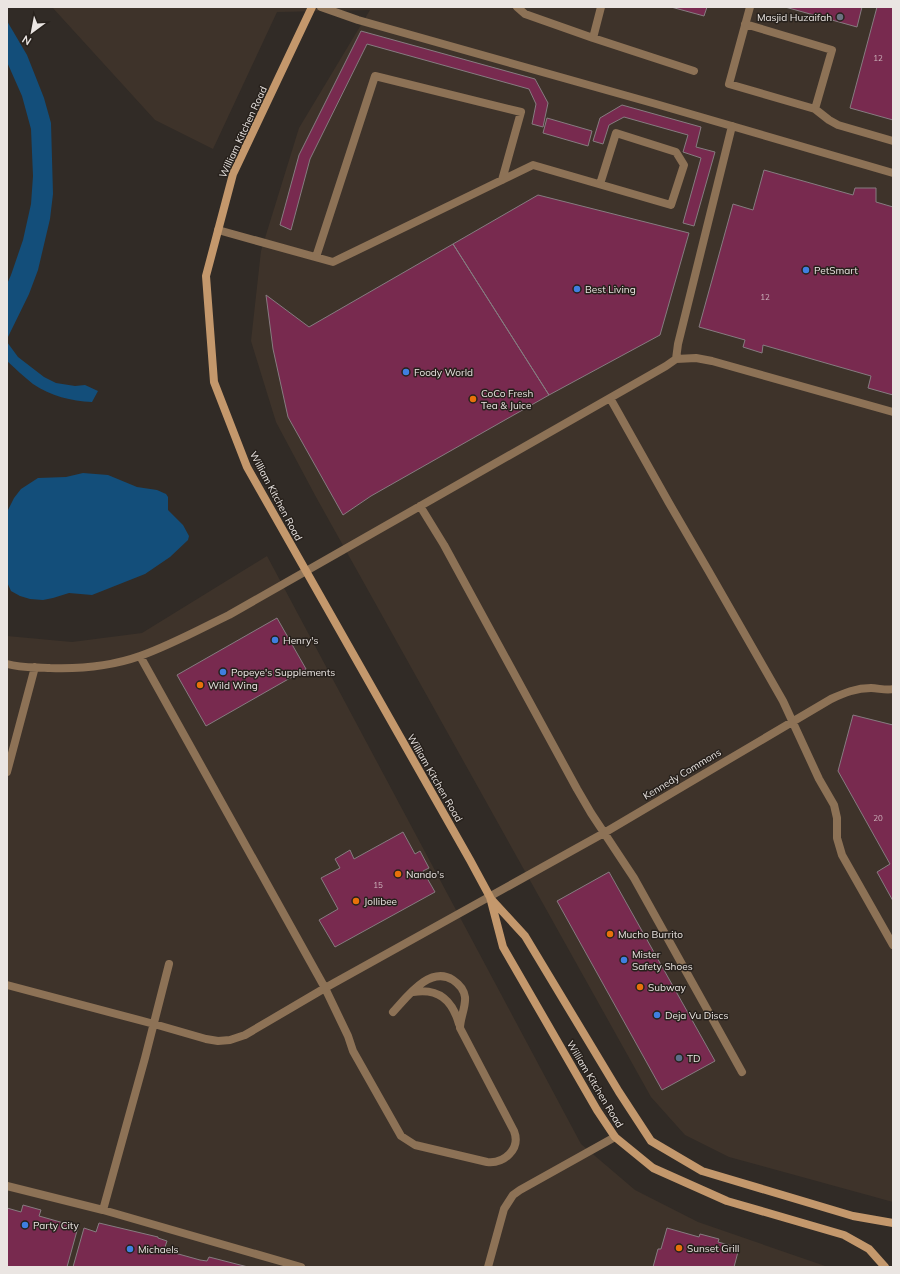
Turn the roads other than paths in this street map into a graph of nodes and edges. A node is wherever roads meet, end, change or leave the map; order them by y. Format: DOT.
graph roads {
  1 [pos="312,7"];
  2 [pos="321,7"];
  3 [pos="517,7"];
  4 [pos="601,7"];
  5 [pos="750,7"];
  6 [pos="746,24"];
  7 [pos="593,38"];
  8 [pos="694,71"];
  9 [pos="815,109"];
  10 [pos="732,126"];
  11 [pos="893,141"];
  12 [pos="893,173"];
  13 [pos="502,180"];
  14 [pos="600,184"];
  15 [pos="218,230"];
  16 [pos="316,257"];
  17 [pos="676,359"];
  18 [pos="610,398"];
  19 [pos="893,412"];
  20 [pos="420,506"];
  21 [pos="306,571"];
  22 [pos="140,656"];
  23 [pos="7,664"];
  24 [pos="36,667"];
  25 [pos="892,691"];
  26 [pos="792,721"];
  27 [pos="7,772"];
  28 [pos="604,833"];
  29 [pos="490,897"];
  30 [pos="893,946"];
  31 [pos="170,964"];
  32 [pos="7,985"];
  33 [pos="325,988"];
  34 [pos="413,992"];
  35 [pos="393,1012"];
  36 [pos="154,1024"];
  37 [pos="460,1028"];
  38 [pos="742,1072"];
  39 [pos="615,1137"];
  40 [pos="7,1186"];
  41 [pos="103,1210"];
  42 [pos="893,1223"];
  43 [pos="301,1267"];
  44 [pos="488,1267"];
  45 [pos="885,1267"];
  1 -- 15 [label="street, William Kitchen Road"];
  2 -- 10 [label="lane"];
  3 -- 7 [label="lane"];
  4 -- 7 [label="lane"];
  5 -- 6 [label="lane"];
  6 -- 9 [label="lane"];
  6 -- 9 [label="lane"];
  7 -- 8 [label="lane"];
  9 -- 11 [label="lane"];
  10 -- 12 [label="lane"];
  10 -- 17 [label="lane"];
  13 -- 14 [label="lane"];
  13 -- 16 [label="lane"];
  13 -- 16 [label="lane"];
  14 -- 14 [label="lane"];
  15 -- 16 [label="lane"];
  15 -- 21 [label="street, William Kitchen Road"];
  17 -- 18 [label="lane"];
  17 -- 19 [label="lane"];
  18 -- 20 [label="lane"];
  18 -- 26 [label="lane"];
  20 -- 21 [label="lane"];
  20 -- 28 [label="lane"];
  21 -- 22 [label="lane"];
  21 -- 29 [label="street, William Kitchen Road"];
  22 -- 24 [label="lane"];
  22 -- 33 [label="lane"];
  23 -- 24 [label="lane"];
  24 -- 27 [label="lane"];
  25 -- 26 [label="lane, Kennedy Commons"];
  26 -- 28 [label="lane, Kennedy Commons"];
  26 -- 30 [label="lane"];
  28 -- 29 [label="lane, Kennedy Commons"];
  28 -- 38 [label="lane"];
  29 -- 33 [label="lane, Kennedy Commons"];
  29 -- 39 [label="street, William Kitchen Road"];
  29 -- 42 [label="street, William Kitchen Road"];
  31 -- 36 [label="lane"];
  32 -- 36 [label="lane, Kennedy Commons"];
  33 -- 36 [label="lane, Kennedy Commons"];
  33 -- 37 [label="lane"];
  34 -- 35 [label="lane"];
  34 -- 37 [label="lane"];
  34 -- 37 [label="lane"];
  36 -- 41 [label="lane"];
  39 -- 44 [label="lane"];
  39 -- 45 [label="street, William Kitchen Road"];
  40 -- 41 [label="lane"];
  41 -- 43 [label="lane"];
}
